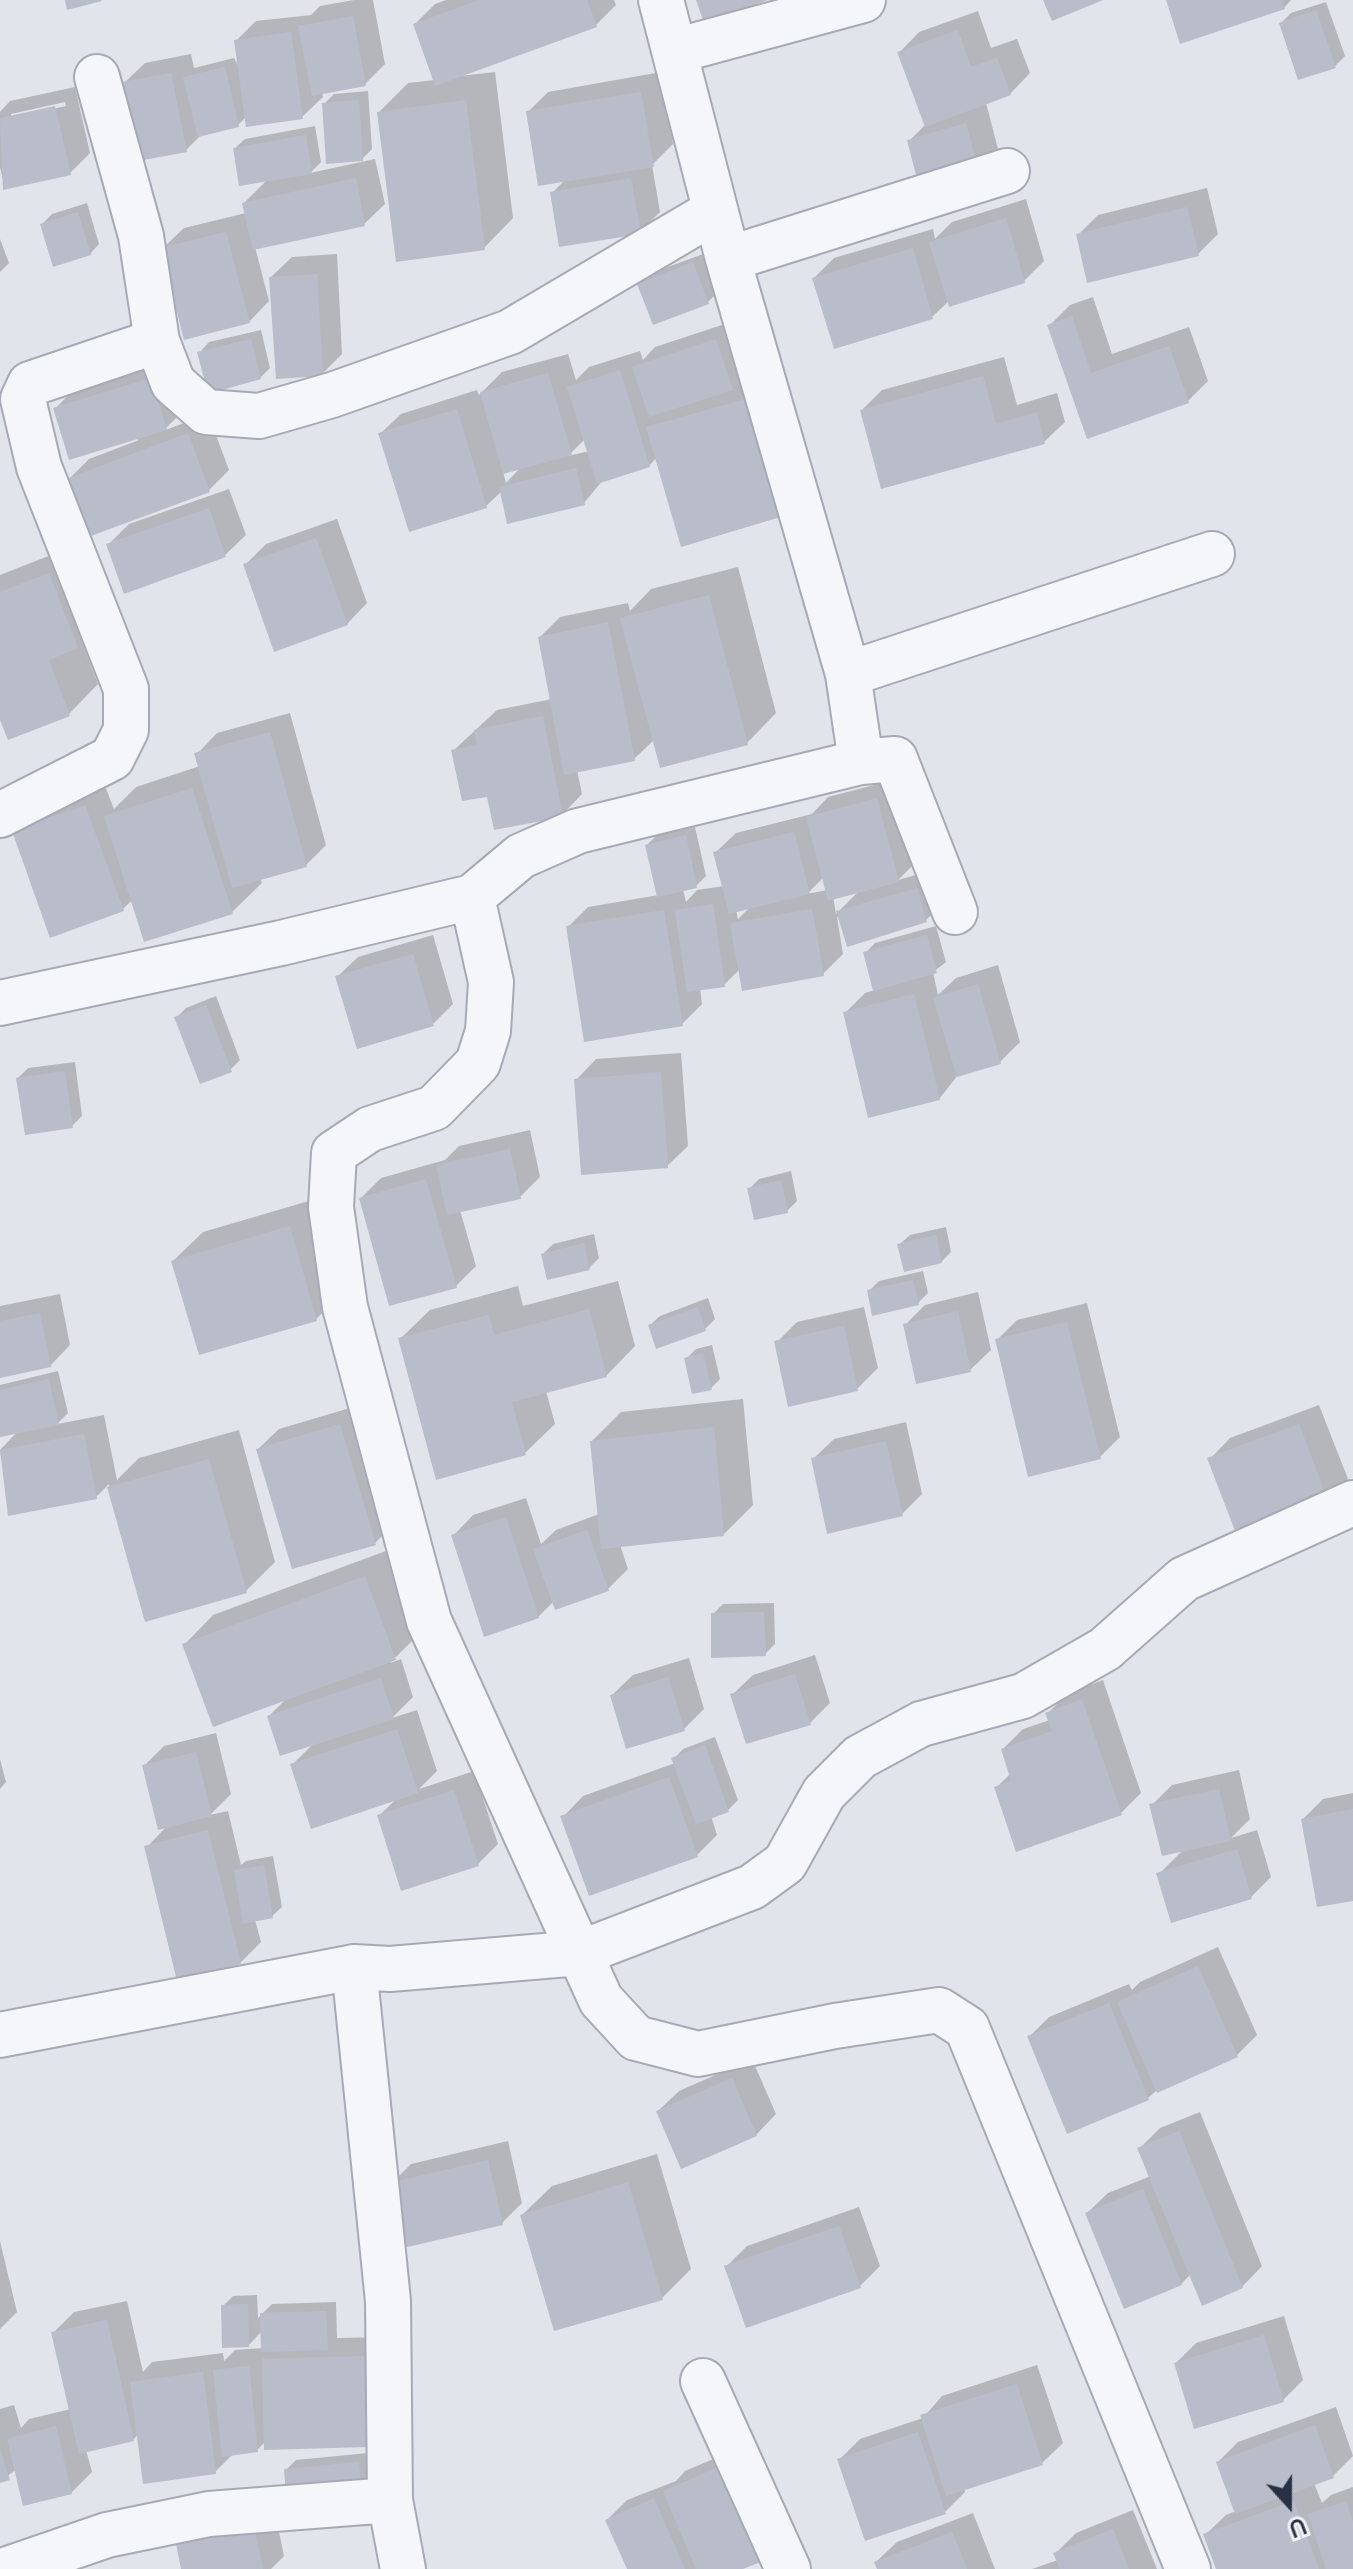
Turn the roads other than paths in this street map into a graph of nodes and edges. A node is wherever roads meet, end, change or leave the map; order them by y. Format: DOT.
graph roads {
  1 [pos="661,0"];
  2 [pos="863,0"];
  3 [pos="675,51"];
  4 [pos="97,77"];
  5 [pos="1007,171"];
  6 [pos="715,211"];
  7 [pos="728,259"];
  8 [pos="157,341"];
  9 [pos="1212,554"];
  10 [pos="848,674"];
  11 [pos="861,762"];
  12 [pos="0,815"];
  13 [pos="472,897"];
  14 [pos="955,912"];
  15 [pos="0,1003"];
  16 [pos="1353,1503"];
  17 [pos="580,1953"];
  18 [pos="354,1967"];
  19 [pos="0,2035"];
  20 [pos="703,2381"];
  21 [pos="390,2500"];
  22 [pos="8,2569"];
  23 [pos="403,2569"];
  24 [pos="788,2569"];
  25 [pos="1188,2569"];
  1 -- 3 [label="street"];
  2 -- 3 [label="street"];
  3 -- 6 [label="street"];
  4 -- 8 [label="street"];
  5 -- 7 [label="street"];
  6 -- 7 [label="street"];
  6 -- 8 [label="street"];
  7 -- 10 [label="street"];
  8 -- 12 [label="street"];
  9 -- 10 [label="street"];
  10 -- 11 [label="street"];
  11 -- 13 [label="street"];
  11 -- 14 [label="street"];
  13 -- 15 [label="street"];
  13 -- 17 [label="street"];
  16 -- 17 [label="street"];
  17 -- 18 [label="street"];
  17 -- 25 [label="street"];
  18 -- 19 [label="street"];
  18 -- 21 [label="street"];
  20 -- 24 [label="street"];
  21 -- 22 [label="street"];
  21 -- 23 [label="street"];
}
